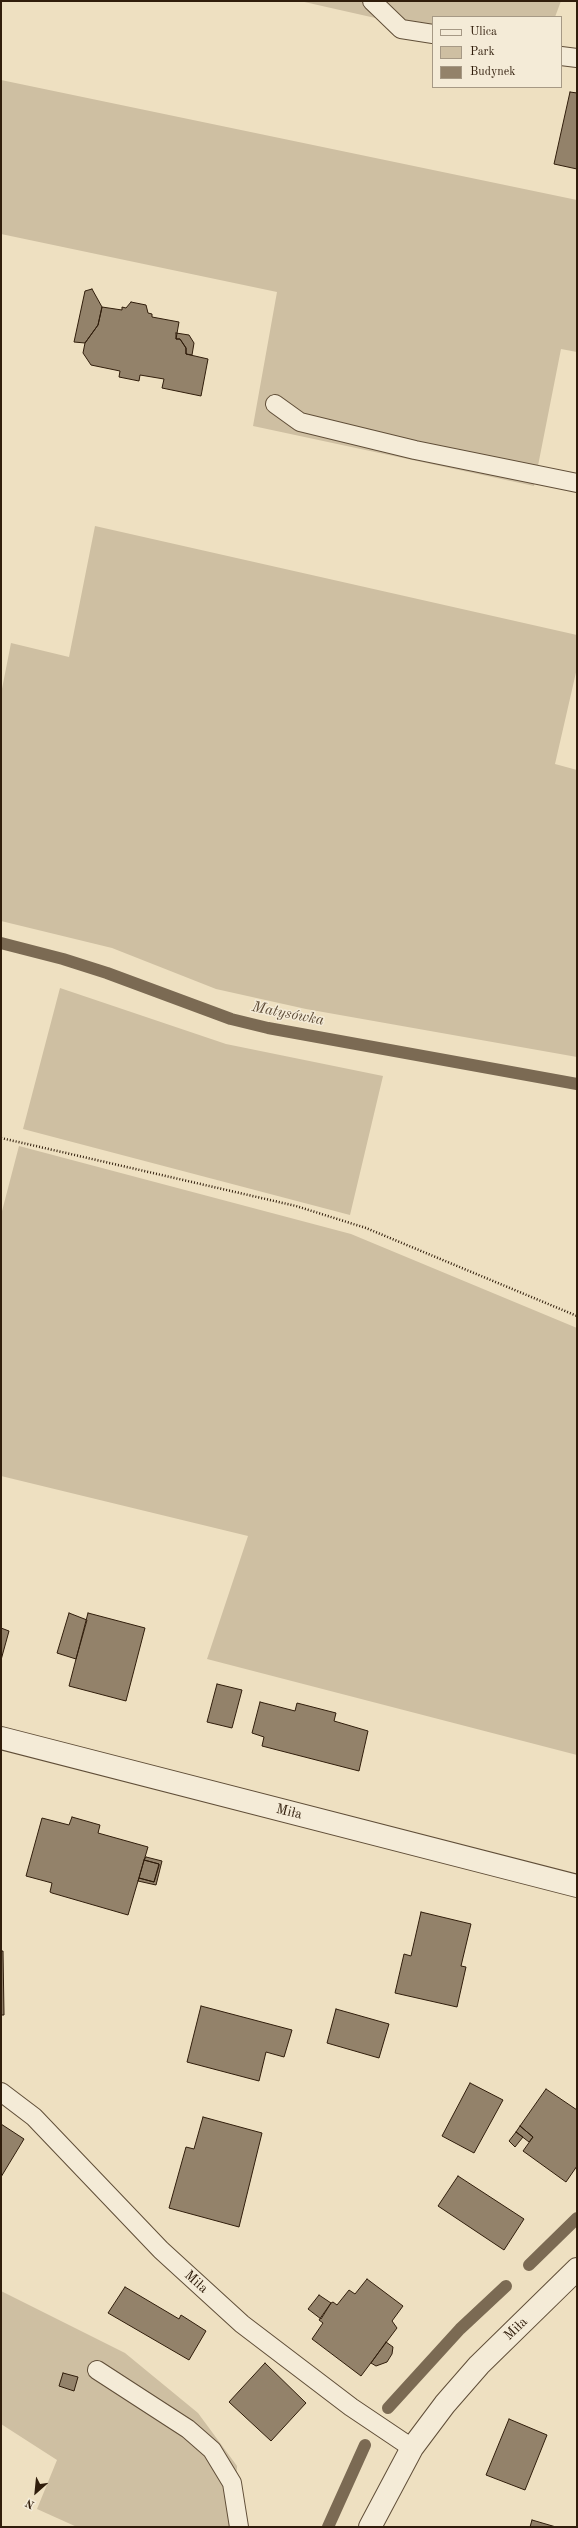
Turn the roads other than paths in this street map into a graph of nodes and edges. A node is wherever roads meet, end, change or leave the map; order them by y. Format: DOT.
graph roads {
  1 [pos="372,1"];
  2 [pos="432,34"];
  3 [pos="562,56"];
  4 [pos="577,58"];
  5 [pos="275,404"];
  6 [pos="577,483"];
  7 [pos="1,1738"];
  8 [pos="577,1886"];
  9 [pos="1,2092"];
  10 [pos="577,2269"];
  11 [pos="97,2370"];
  12 [pos="412,2448"];
  13 [pos="239,2527"];
  14 [pos="370,2527"];
  1 -- 2 [label="lane"];
  3 -- 4 [label="lane"];
  5 -- 6 [label="lane"];
  7 -- 8 [label="street, Miła"];
  9 -- 12 [label="lane, Miła"];
  10 -- 12 [label="street, Miła"];
  11 -- 13 [label="lane"];
  12 -- 14 [label="street, Miła"];
}
